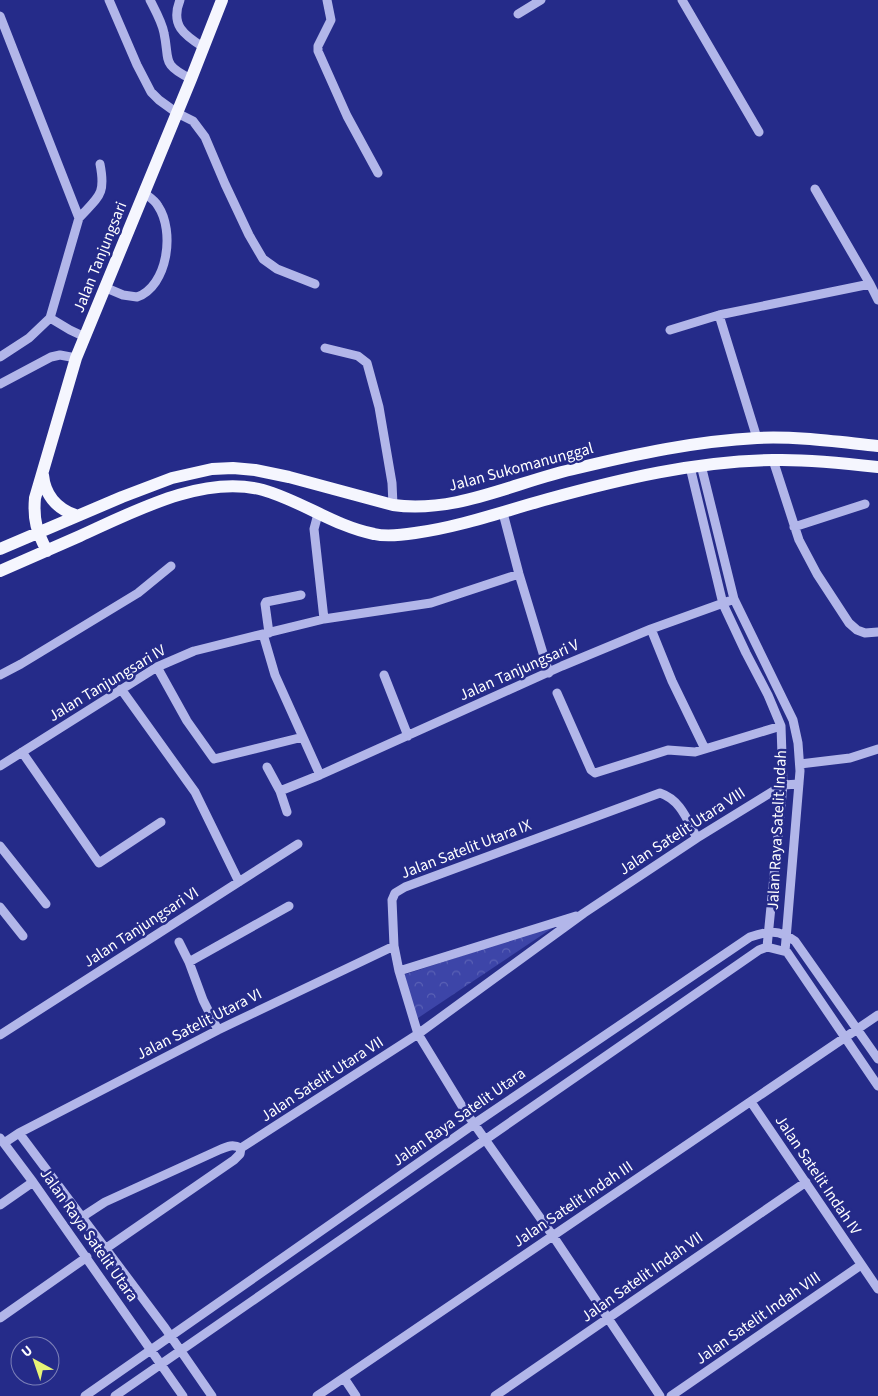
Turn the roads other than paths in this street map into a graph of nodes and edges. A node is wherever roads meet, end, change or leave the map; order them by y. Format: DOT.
graph roads {
  1 [pos="109,0"];
  2 [pos="150,0"];
  3 [pos="180,0"];
  4 [pos="222,0"];
  5 [pos="327,0"];
  6 [pos="541,0"];
  7 [pos="682,0"];
  8 [pos="518,14"];
  9 [pos="0,16"];
  10 [pos="203,47"];
  11 [pos="191,80"];
  12 [pos="177,113"];
  13 [pos="759,132"];
  14 [pos="100,164"];
  15 [pos="378,173"];
  16 [pos="814,189"];
  17 [pos="144,193"];
  18 [pos="79,218"];
  19 [pos="314,284"];
  20 [pos="870,284"];
  21 [pos="104,288"];
  22 [pos="878,300"];
  23 [pos="719,315"];
  24 [pos="50,318"];
  25 [pos="670,330"];
  26 [pos="85,337"];
  27 [pos="325,348"];
  28 [pos="0,357"];
  29 [pos="76,358"];
  30 [pos="0,384"];
  31 [pos="757,438"];
  32 [pos="693,445"];
  33 [pos="878,446"];
  34 [pos="773,460"];
  35 [pos="696,466"];
  36 [pos="43,467"];
  37 [pos="878,467"];
  38 [pos="865,504"];
  39 [pos="394,505"];
  40 [pos="503,513"];
  41 [pos="318,514"];
  42 [pos="75,515"];
  43 [pos="794,527"];
  44 [pos="37,532"];
  45 [pos="0,549"];
  46 [pos="47,551"];
  47 [pos="171,566"];
  48 [pos="0,571"];
  49 [pos="518,574"];
  50 [pos="301,595"];
  51 [pos="734,599"];
  52 [pos="723,604"];
  53 [pos="324,619"];
  54 [pos="651,629"];
  55 [pos="878,632"];
  56 [pos="266,634"];
  57 [pos="157,667"];
  58 [pos="549,673"];
  59 [pos="0,675"];
  60 [pos="384,676"];
  61 [pos="121,689"];
  62 [pos="557,693"];
  63 [pos="781,726"];
  64 [pos="408,736"];
  65 [pos="303,737"];
  66 [pos="705,749"];
  67 [pos="878,749"];
  68 [pos="22,752"];
  69 [pos="800,764"];
  70 [pos="0,766"];
  71 [pos="266,767"];
  72 [pos="320,775"];
  73 [pos="799,784"];
  74 [pos="783,785"];
  75 [pos="280,791"];
  76 [pos="287,812"];
  77 [pos="161,822"];
  78 [pos="697,838"];
  79 [pos="298,844"];
  80 [pos="0,846"];
  81 [pos="239,882"];
  82 [pos="46,904"];
  83 [pos="289,906"];
  84 [pos="0,907"];
  85 [pos="584,913"];
  86 [pos="769,931"];
  87 [pos="23,936"];
  88 [pos="787,936"];
  89 [pos="179,942"];
  90 [pos="394,946"];
  91 [pos="767,947"];
  92 [pos="785,951"];
  93 [pos="189,962"];
  94 [pos="398,971"];
  95 [pos="878,1015"];
  96 [pos="858,1029"];
  97 [pos="218,1030"];
  98 [pos="418,1034"];
  99 [pos="0,1035"];
  100 [pos="846,1037"];
  101 [pos="878,1059"];
  102 [pos="878,1086"];
  103 [pos="751,1102"];
  104 [pos="474,1124"];
  105 [pos="19,1133"];
  106 [pos="485,1139"];
  107 [pos="2,1140"];
  108 [pos="241,1148"];
  109 [pos="33,1182"];
  110 [pos="806,1182"];
  111 [pos="0,1205"];
  112 [pos="82,1217"];
  113 [pos="553,1236"];
  114 [pos="105,1249"];
  115 [pos="86,1258"];
  116 [pos="861,1265"];
  117 [pos="878,1289"];
  118 [pos="0,1318"];
  119 [pos="608,1318"];
  120 [pos="170,1337"];
  121 [pos="152,1350"];
  122 [pos="180,1350"];
  123 [pos="161,1364"];
  124 [pos="344,1378"];
  125 [pos="85,1396"];
  126 [pos="116,1396"];
  127 [pos="183,1396"];
  128 [pos="212,1396"];
  129 [pos="318,1396"];
  130 [pos="356,1396"];
  131 [pos="495,1396"];
  132 [pos="660,1396"];
  133 [pos="672,1396"];
  1 -- 12 [label="street"];
  2 -- 11 [label="street"];
  3 -- 10 [label="street"];
  4 -- 10 [label="main road, Jalan Tanjungsari"];
  5 -- 15 [label="street"];
  6 -- 8 [label="street"];
  7 -- 13 [label="street"];
  9 -- 18 [label="street"];
  10 -- 11 [label="main road, Jalan Tanjungsari"];
  11 -- 12 [label="main road, Jalan Tanjungsari"];
  12 -- 17 [label="main road, Jalan Tanjungsari"];
  12 -- 19 [label="street"];
  14 -- 18 [label="street"];
  16 -- 20 [label="street"];
  17 -- 21 [label="main road, Jalan Tanjungsari"];
  17 -- 21 [label="street"];
  18 -- 24 [label="street"];
  20 -- 22 [label="street"];
  20 -- 23 [label="street"];
  21 -- 26 [label="main road, Jalan Tanjungsari"];
  23 -- 25 [label="street"];
  23 -- 31 [label="street"];
  24 -- 26 [label="street"];
  24 -- 28 [label="street"];
  26 -- 29 [label="main road, Jalan Tanjungsari"];
  27 -- 39 [label="street"];
  29 -- 30 [label="street"];
  29 -- 36 [label="main road, Jalan Tanjungsari"];
  31 -- 32 [label="main road, Jalan Sukomanunggal"];
  31 -- 33 [label="main road, Jalan Sukomanunggal"];
  32 -- 35 [label="main road, Jalan Raya Satelit Indah"];
  32 -- 39 [label="main road, Jalan Sukomanunggal"];
  34 -- 35 [label="main road"];
  34 -- 37 [label="main road"];
  34 -- 43 [label="street"];
  35 -- 40 [label="main road"];
  35 -- 51 [label="street, Jalan Raya Satelit Indah"];
  35 -- 52 [label="street, Jalan Raya Satelit Indah"];
  36 -- 42 [label="main road"];
  36 -- 44 [label="main road, Jalan Tanjungsari"];
  38 -- 43 [label="street"];
  39 -- 42 [label="main road, Jalan Sukomanunggal"];
  40 -- 41 [label="main road"];
  40 -- 49 [label="street"];
  41 -- 46 [label="main road"];
  41 -- 53 [label="street"];
  42 -- 44 [label="main road, Jalan Sukomanunggal"];
  43 -- 55 [label="street"];
  44 -- 45 [label="main road"];
  44 -- 46 [label="main road, Jalan Tanjungsari"];
  46 -- 48 [label="main road"];
  47 -- 59 [label="street"];
  49 -- 53 [label="street, Jalan Tanjungsari IV"];
  49 -- 58 [label="street"];
  50 -- 56 [label="street"];
  51 -- 52 [label="street, Jalan Tanjungsari V"];
  51 -- 69 [label="street, Jalan Raya Satelit Indah"];
  52 -- 54 [label="street, Jalan Tanjungsari V"];
  52 -- 63 [label="street, Jalan Raya Satelit Indah"];
  53 -- 56 [label="street, Jalan Tanjungsari IV"];
  54 -- 58 [label="street, Jalan Tanjungsari V"];
  54 -- 66 [label="street"];
  56 -- 57 [label="street, Jalan Tanjungsari IV"];
  56 -- 65 [label="street"];
  57 -- 61 [label="street, Jalan Tanjungsari IV"];
  57 -- 65 [label="street"];
  58 -- 64 [label="street, Jalan Tanjungsari V"];
  60 -- 64 [label="street"];
  61 -- 68 [label="street, Jalan Tanjungsari IV"];
  61 -- 81 [label="street"];
  62 -- 66 [label="street"];
  63 -- 66 [label="street"];
  63 -- 74 [label="street, Jalan Raya Satelit Indah"];
  64 -- 72 [label="street, Jalan Tanjungsari V"];
  65 -- 72 [label="street"];
  67 -- 69 [label="street"];
  68 -- 70 [label="street, Jalan Tanjungsari IV"];
  68 -- 77 [label="street"];
  69 -- 73 [label="street, Jalan Raya Satelit Indah"];
  71 -- 75 [label="street"];
  72 -- 75 [label="street, Jalan Tanjungsari V"];
  73 -- 74 [label="street, Jalan Satelit Utara VIII"];
  73 -- 88 [label="street, Jalan Raya Satelit Indah"];
  74 -- 78 [label="street, Jalan Satelit Utara VIII"];
  74 -- 86 [label="street, Jalan Raya Satelit Indah"];
  75 -- 76 [label="street"];
  78 -- 85 [label="street, Jalan Satelit Utara VIII"];
  78 -- 90 [label="street, Jalan Satelit Utara IX"];
  79 -- 81 [label="street, Jalan Tanjungsari VI"];
  80 -- 82 [label="street"];
  81 -- 99 [label="street, Jalan Tanjungsari VI"];
  83 -- 93 [label="street"];
  84 -- 87 [label="street"];
  85 -- 94 [label="street, Jalan Satelit Utara VIII"];
  85 -- 98 [label="street, Jalan Satelit Utara VIII"];
  86 -- 88 [label="street, Jalan Raya Satelit Indah"];
  86 -- 91 [label="street, Jalan Raya Satelit Indah"];
  86 -- 104 [label="street, Jalan Raya Satelit Utara"];
  88 -- 92 [label="street, Jalan Raya Satelit Indah"];
  88 -- 96 [label="street, Jalan Raya Satelit Indah"];
  89 -- 93 [label="street"];
  90 -- 94 [label="street, Jalan Satelit Utara IX"];
  90 -- 97 [label="street, Jalan Satelit Utara VI"];
  91 -- 92 [label="street"];
  91 -- 106 [label="street, Jalan Raya Satelit Utara"];
  92 -- 100 [label="street"];
  93 -- 97 [label="street"];
  94 -- 98 [label="street, Jalan Satelit Utara IX"];
  95 -- 96 [label="street, Jalan Satelit Indah III"];
  96 -- 100 [label="street, Jalan Satelit Indah III"];
  96 -- 101 [label="street, Jalan Raya Satelit Indah"];
  97 -- 105 [label="street, Jalan Satelit Utara VI"];
  98 -- 104 [label="street, Jalan Satelit Utara IX"];
  98 -- 108 [label="street, Jalan Satelit Utara VII"];
  100 -- 102 [label="street"];
  100 -- 103 [label="street, Jalan Satelit Indah III"];
  103 -- 110 [label="street, Jalan Satelit Indah IV"];
  103 -- 113 [label="street, Jalan Satelit Indah III"];
  104 -- 106 [label="street, Jalan Satelit Utara IX"];
  104 -- 120 [label="street, Jalan Raya Satelit Utara"];
  105 -- 107 [label="street, Jalan Satelit Utara VI"];
  105 -- 112 [label="street, Jalan Raya Satelit Utara"];
  106 -- 113 [label="street, Jalan Satelit Utara IX"];
  106 -- 122 [label="street, Jalan Raya Satelit Utara"];
  107 -- 109 [label="street, Jalan Raya Satelit Utara"];
  108 -- 112 [label="street, Jalan Satelit Utara VII"];
  108 -- 114 [label="street, Jalan Satelit Utara VII"];
  109 -- 111 [label="street"];
  109 -- 115 [label="street, Jalan Raya Satelit Utara"];
  110 -- 116 [label="street, Jalan Satelit Indah IV"];
  110 -- 119 [label="street, Jalan Satelit Indah VII"];
  112 -- 114 [label="street, Jalan Raya Satelit Utara"];
  113 -- 119 [label="street, Jalan Satelit Utara IX"];
  113 -- 124 [label="street, Jalan Satelit Indah III"];
  114 -- 120 [label="street, Jalan Raya Satelit Utara"];
  115 -- 118 [label="street"];
  115 -- 121 [label="street, Jalan Raya Satelit Utara"];
  116 -- 117 [label="street, Jalan Satelit Indah IV"];
  116 -- 133 [label="street, Jalan Satelit Indah VIII"];
  119 -- 131 [label="street, Jalan Satelit Indah VII"];
  119 -- 132 [label="street, Jalan Satelit Utara IX"];
  120 -- 121 [label="street, Jalan Raya Satelit Utara"];
  120 -- 122 [label="street, Jalan Raya Satelit Utara"];
  121 -- 123 [label="street, Jalan Raya Satelit Utara"];
  121 -- 125 [label="street, Jalan Raya Satelit Utara"];
  122 -- 123 [label="street, Jalan Raya Satelit Utara"];
  122 -- 128 [label="street"];
  123 -- 126 [label="street, Jalan Raya Satelit Utara"];
  123 -- 127 [label="street"];
  124 -- 129 [label="street, Jalan Satelit Indah III"];
  124 -- 130 [label="street"];
}
